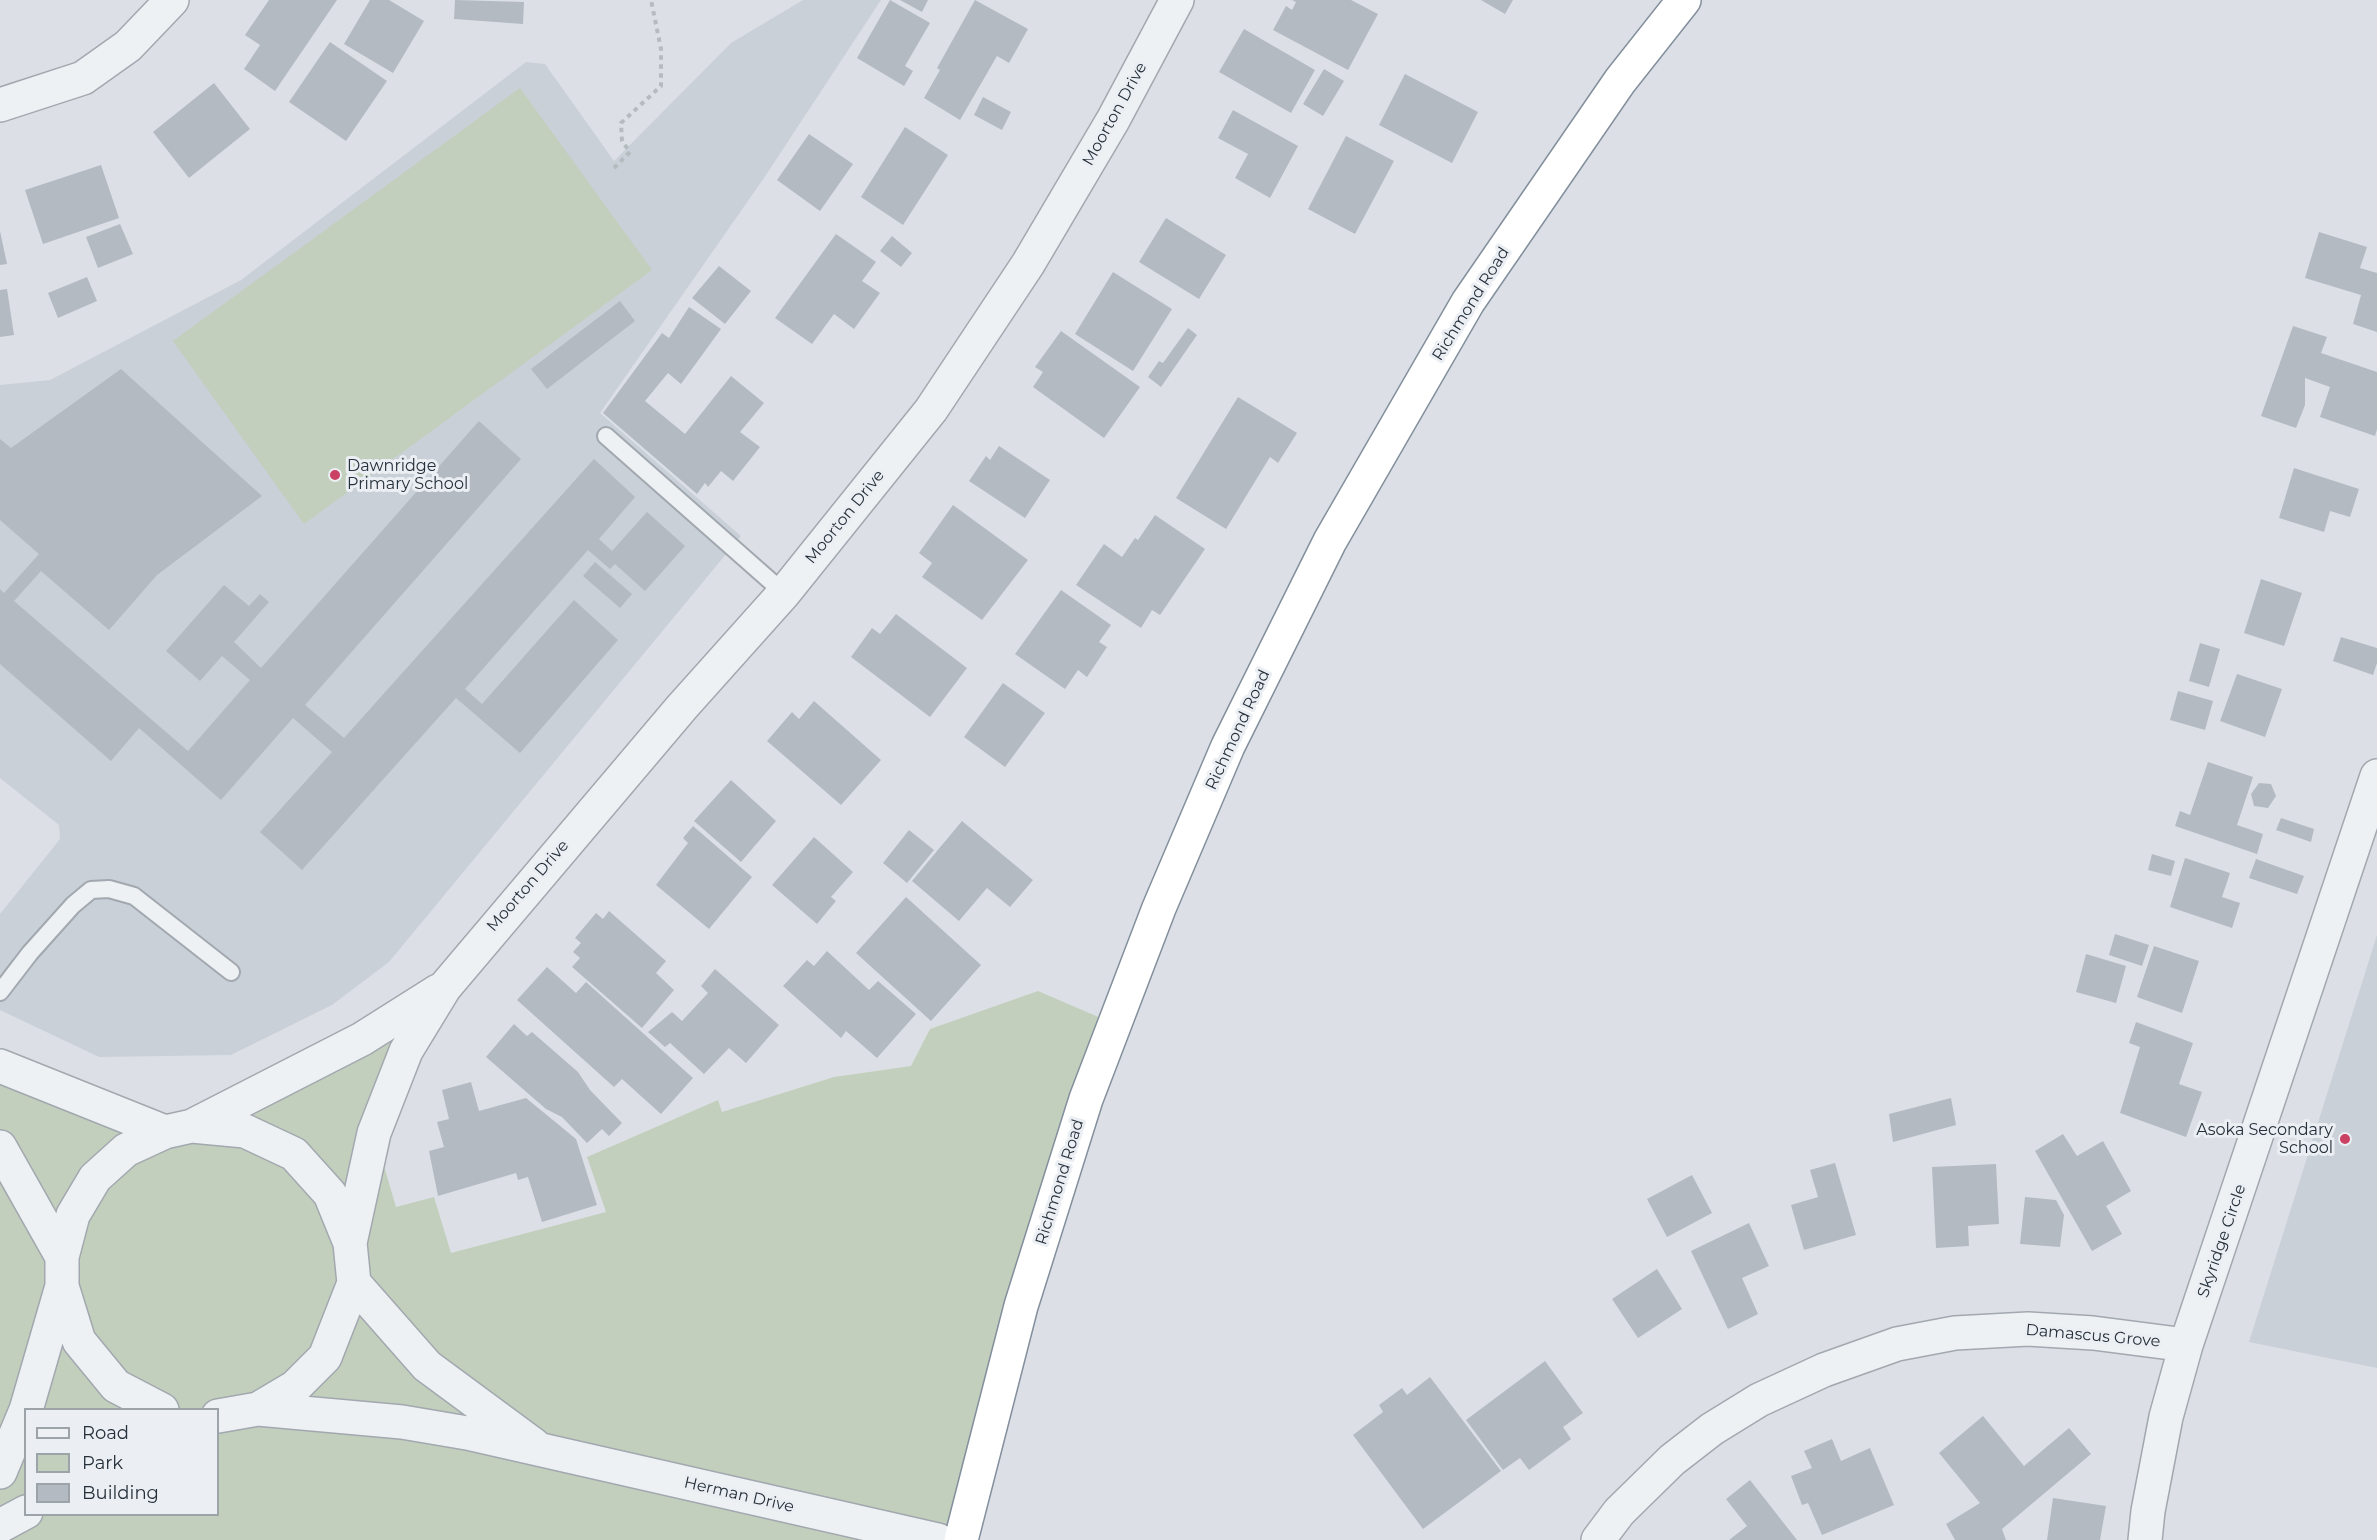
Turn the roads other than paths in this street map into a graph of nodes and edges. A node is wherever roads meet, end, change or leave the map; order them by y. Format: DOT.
graph roads {
  1 [pos="172,0"];
  2 [pos="1177,0"];
  3 [pos="1684,0"];
  4 [pos="0,105"];
  5 [pos="606,436"];
  6 [pos="784,593"];
  7 [pos="2377,776"];
  8 [pos="231,972"];
  9 [pos="445,987"];
  10 [pos="0,992"];
  11 [pos="0,1066"];
  12 [pos="178,1129"];
  13 [pos="0,1148"];
  14 [pos="350,1244"];
  15 [pos="62,1271"];
  16 [pos="354,1283"];
  17 [pos="2186,1345"];
  18 [pos="27,1408"];
  19 [pos="158,1408"];
  20 [pos="258,1409"];
  21 [pos="24,1415"];
  22 [pos="220,1418"];
  23 [pos="541,1450"];
  24 [pos="0,1472"];
  25 [pos="24,1513"];
  26 [pos="0,1526"];
  27 [pos="938,1540"];
  28 [pos="961,1540"];
  29 [pos="1598,1540"];
  30 [pos="2145,1540"];
  1 -- 4 [label="street"];
  2 -- 6 [label="street, Moorton Drive"];
  3 -- 28 [label="highway, Richmond Road"];
  5 -- 6 [label="lane"];
  6 -- 9 [label="street, Moorton Drive"];
  7 -- 17 [label="street, Skyridge Circle"];
  8 -- 10 [label="lane"];
  9 -- 12 [label="street, Moorton Drive"];
  9 -- 14 [label="street, Moorton Drive"];
  11 -- 12 [label="street"];
  12 -- 14 [label="street"];
  12 -- 15 [label="street, Moorton Drive"];
  13 -- 15 [label="street"];
  14 -- 16 [label="street"];
  15 -- 18 [label="street"];
  15 -- 19 [label="street"];
  16 -- 20 [label="street"];
  16 -- 23 [label="street, Herman Drive"];
  17 -- 29 [label="street, Damascus Grove"];
  17 -- 30 [label="street, Skyridge Circle"];
  20 -- 22 [label="street"];
  20 -- 23 [label="street, Herman Drive"];
  21 -- 24 [label="street"];
  23 -- 27 [label="street, Herman Drive"];
  25 -- 26 [label="street"];
}
